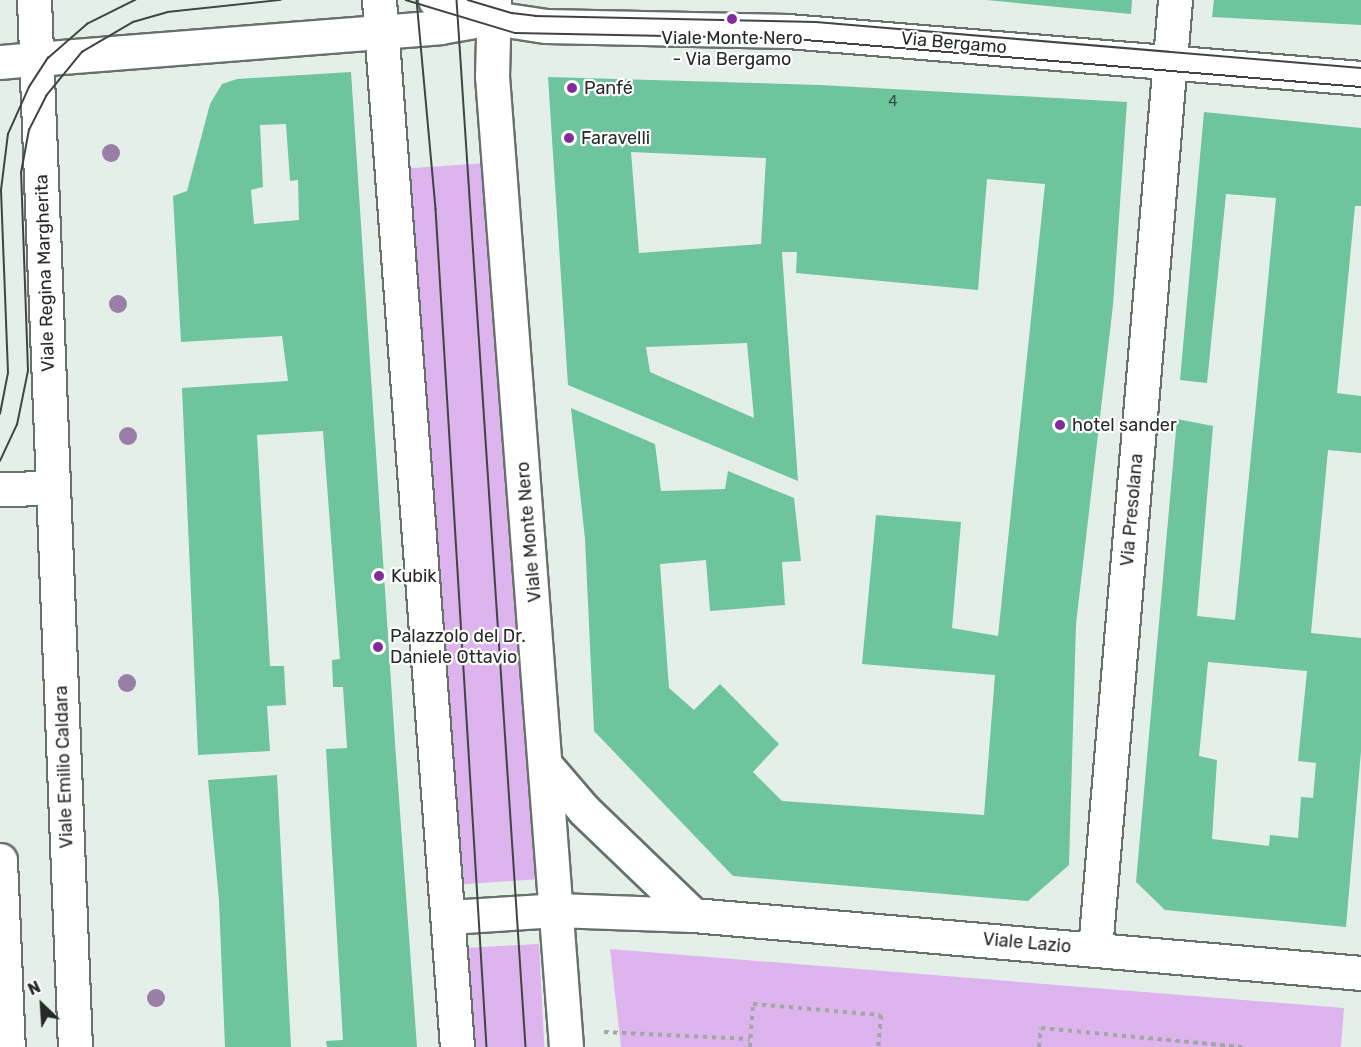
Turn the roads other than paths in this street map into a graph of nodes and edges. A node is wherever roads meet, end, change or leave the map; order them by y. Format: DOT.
graph roads {
  1 [pos="34,0"];
  2 [pos="435,0"];
  3 [pos="1175,0"];
  4 [pos="494,9"];
  5 [pos="380,16"];
  6 [pos="36,59"];
  7 [pos="1168,60"];
  8 [pos="0,62"];
  9 [pos="1361,78"];
  10 [pos="53,488"];
  11 [pos="0,489"];
  12 [pos="548,768"];
  13 [pos="0,860"];
  14 [pos="556,910"];
  15 [pos="693,915"];
  16 [pos="449,917"];
  17 [pos="1095,949"];
  18 [pos="1361,973"];
  19 [pos="8,1047"];
  20 [pos="75,1047"];
  21 [pos="457,1047"];
  22 [pos="566,1047"];
  1 -- 6 [label="street, Viale Regina Margherita"];
  2 -- 4 [label="street"];
  3 -- 7 [label="street, Via Presolana"];
  4 -- 5 [label="street"];
  4 -- 7 [label="street, Via Bergamo"];
  4 -- 12 [label="street, Viale Monte Nero"];
  5 -- 6 [label="street"];
  5 -- 16 [label="street"];
  6 -- 8 [label="street"];
  6 -- 10 [label="street, Viale Regina Margherita"];
  7 -- 9 [label="street, Via Bergamo"];
  7 -- 17 [label="street, Via Presolana"];
  10 -- 11 [label="street"];
  10 -- 20 [label="street, Viale Emilio Caldara"];
  12 -- 14 [label="street, Viale Monte Nero"];
  12 -- 15 [label="street"];
  13 -- 19 [label="street"];
  14 -- 15 [label="street, Viale Lazio"];
  14 -- 16 [label="street, Viale Lazio"];
  14 -- 22 [label="street, Viale Monte Nero"];
  15 -- 17 [label="street, Viale Lazio"];
  16 -- 21 [label="street"];
  17 -- 18 [label="street, Viale Lazio"];
}
